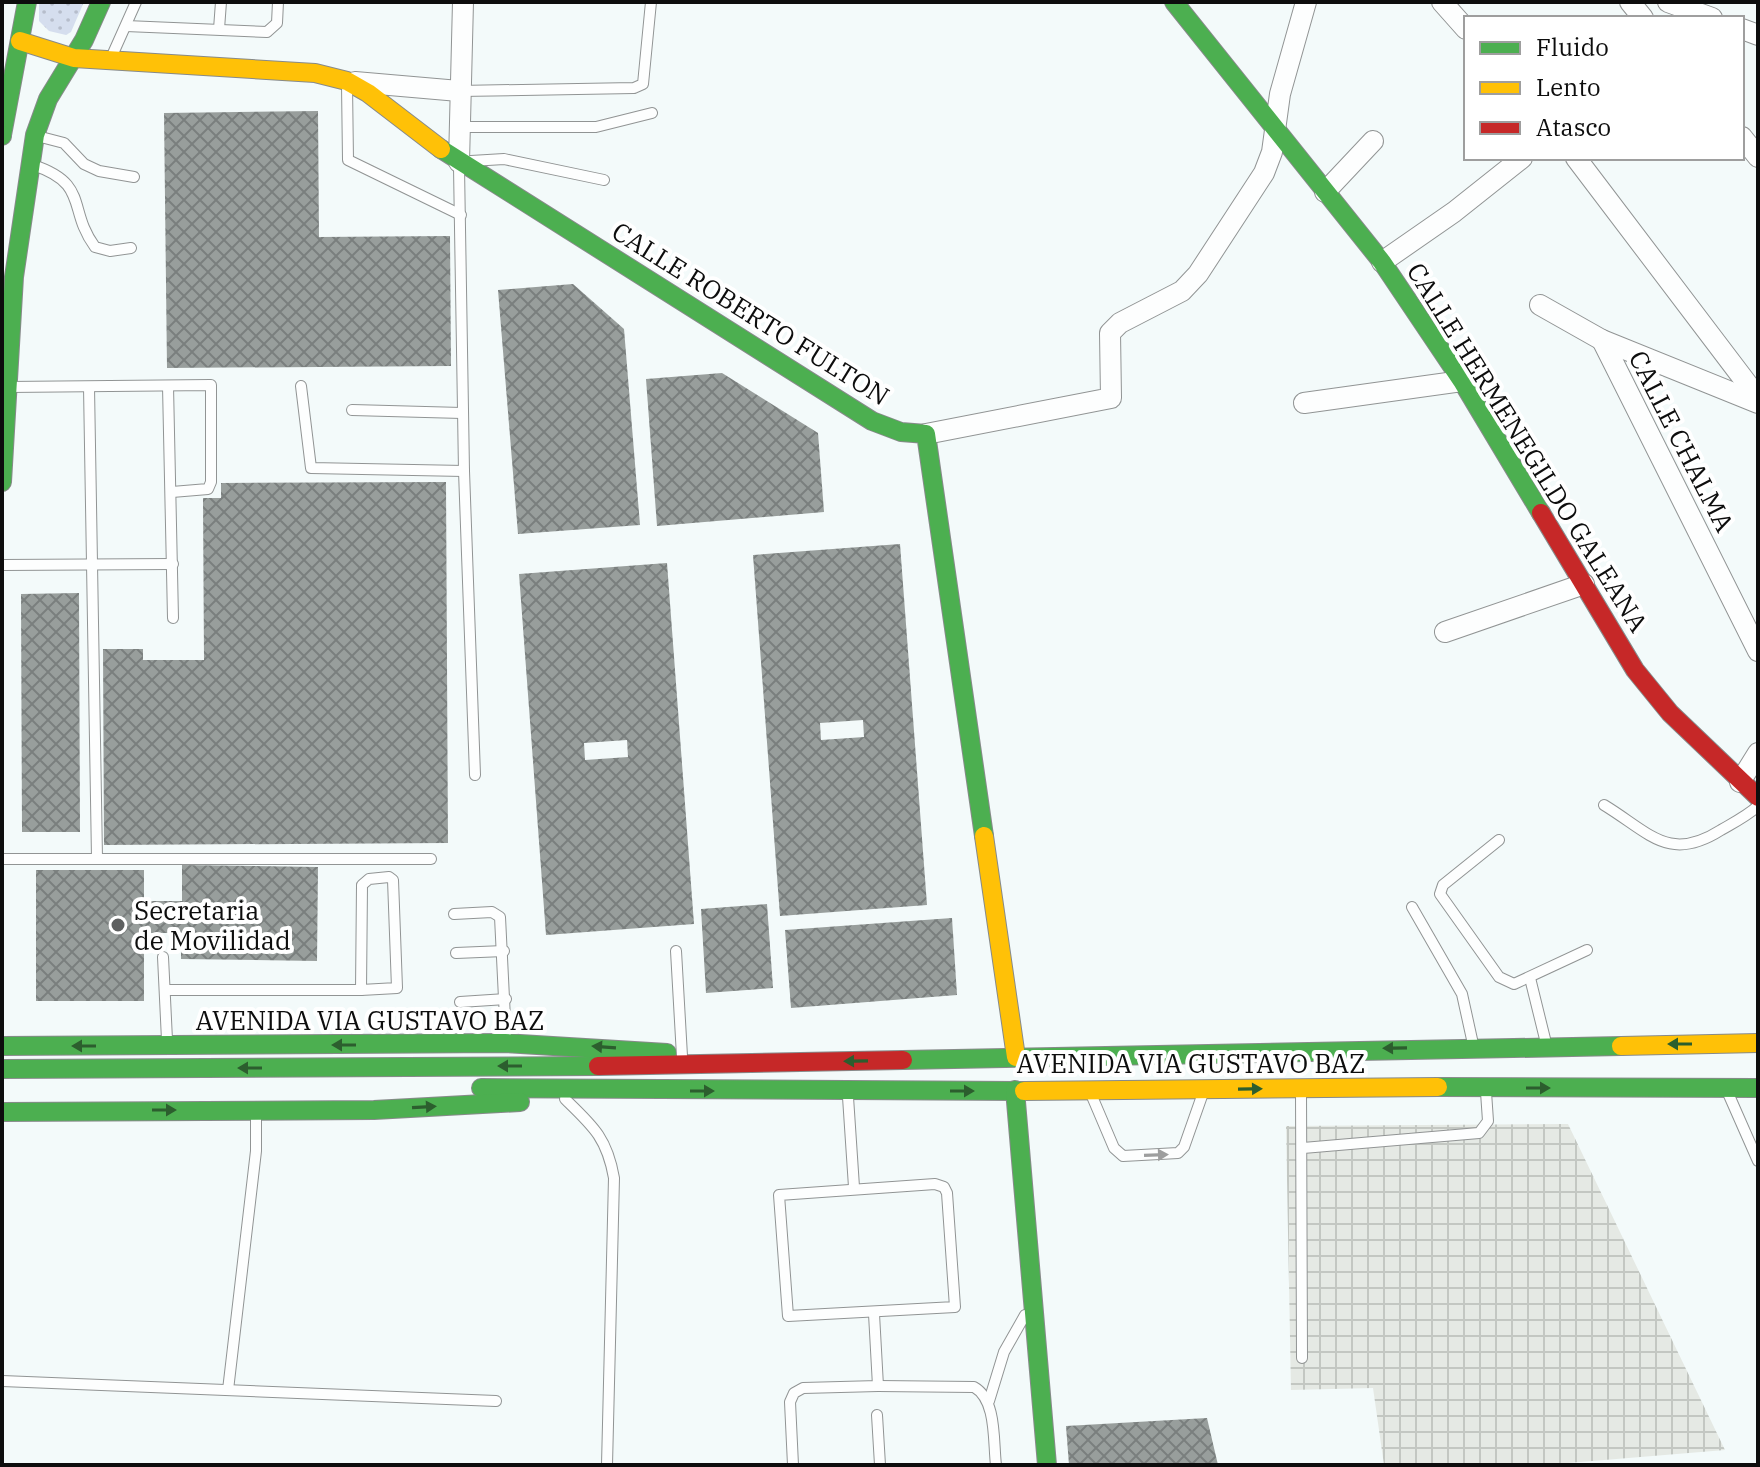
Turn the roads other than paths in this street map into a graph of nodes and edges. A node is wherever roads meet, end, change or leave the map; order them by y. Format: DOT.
graph roads {
  1 [pos="27,2"];
  2 [pos="101,2"];
  3 [pos="136,2"];
  4 [pos="221,2"];
  5 [pos="278,2"];
  6 [pos="463,2"];
  7 [pos="651,2"];
  8 [pos="1174,2"];
  9 [pos="1306,2"];
  10 [pos="1442,2"];
  11 [pos="1668,2"];
  12 [pos="1706,16"];
  13 [pos="126,26"];
  14 [pos="1464,27"];
  15 [pos="219,29"];
  16 [pos="20,41"];
  17 [pos="74,58"];
  18 [pos="110,60"];
  19 [pos="347,81"];
  20 [pos="459,91"];
  21 [pos="652,113"];
  22 [pos="458,127"];
  23 [pos="1277,132"];
  24 [pos="2,135"];
  25 [pos="35,135"];
  26 [pos="1744,140"];
  27 [pos="1373,141"];
  28 [pos="1758,157"];
  29 [pos="1519,160"];
  30 [pos="1578,160"];
  31 [pos="459,162"];
  32 [pos="23,164"];
  33 [pos="134,177"];
  34 [pos="604,180"];
  35 [pos="1325,192"];
  36 [pos="461,215"];
  37 [pos="131,248"];
  38 [pos="1382,262"];
  39 [pos="1540,305"];
  40 [pos="1602,340"];
  41 [pos="1462,381"];
  42 [pos="168,386"];
  43 [pos="301,386"];
  44 [pos="7,387"];
  45 [pos="89,387"];
  46 [pos="1758,400"];
  47 [pos="1304,403"];
  48 [pos="352,410"];
  49 [pos="462,413"];
  50 [pos="926,434"];
  51 [pos="464,471"];
  52 [pos="2,482"];
  53 [pos="172,492"];
  54 [pos="173,564"];
  55 [pos="2,565"];
  56 [pos="93,565"];
  57 [pos="1584,584"];
  58 [pos="173,618"];
  59 [pos="1445,632"];
  60 [pos="1758,651"];
  61 [pos="1758,753"];
  62 [pos="475,775"];
  63 [pos="1740,782"];
  64 [pos="1758,797"];
  65 [pos="1604,805"];
  66 [pos="1758,806"];
  67 [pos="1499,840"];
  68 [pos="97,858"];
  69 [pos="2,859"];
  70 [pos="431,859"];
  71 [pos="1412,907"];
  72 [pos="454,914"];
  73 [pos="1587,950"];
  74 [pos="504,951"];
  75 [pos="676,951"];
  76 [pos="456,953"];
  77 [pos="163,957"];
  78 [pos="1530,978"];
  79 [pos="165,990"];
  80 [pos="361,990"];
  81 [pos="506,999"];
  82 [pos="460,1002"];
  83 [pos="505,1043"];
  84 [pos="1758,1043"];
  85 [pos="1546,1045"];
  86 [pos="2,1046"];
  87 [pos="168,1046"];
  88 [pos="1473,1046"];
  89 [pos="682,1056"];
  90 [pos="1016,1057"];
  91 [pos="737,1064"];
  92 [pos="2,1069"];
  93 [pos="2,1085"];
  94 [pos="398,1086"];
  95 [pos="444,1087"];
  96 [pos="1300,1088"];
  97 [pos="1486,1088"];
  98 [pos="1726,1088"];
  99 [pos="1758,1088"];
  100 [pos="1015,1090"];
  101 [pos="1204,1090"];
  102 [pos="624,1091"];
  103 [pos="847,1091"];
  104 [pos="1090,1092"];
  105 [pos="565,1099"];
  106 [pos="256,1111"];
  107 [pos="2,1112"];
  108 [pos="1303,1148"];
  109 [pos="1758,1161"];
  110 [pos="854,1187"];
  111 [pos="1032,1302"];
  112 [pos="874,1314"];
  113 [pos="1302,1358"];
  114 [pos="2,1381"];
  115 [pos="878,1386"];
  116 [pos="228,1390"];
  117 [pos="496,1401"];
  118 [pos="989,1401"];
  119 [pos="877,1415"];
  120 [pos="607,1465"];
  121 [pos="793,1465"];
  122 [pos="880,1465"];
  123 [pos="996,1465"];
  124 [pos="1047,1465"];
  1 -- 16 [label="main road"];
  2 -- 17 [label="main road"];
  3 -- 13 [label="lane"];
  4 -- 15 [label="lane"];
  5 -- 15 [label="lane"];
  6 -- 20 [label="street"];
  7 -- 20 [label="lane"];
  8 -- 23 [label="main road, CALLE HERMENEGILDO GALEANA"];
  9 -- 23 [label="street"];
  10 -- 14 [label="street"];
  11 -- 12 [label="street"];
  13 -- 15 [label="lane"];
  13 -- 18 [label="lane"];
  16 -- 17 [label="main road, CALLE ROBERTO FULTON"];
  16 -- 24 [label="main road"];
  17 -- 18 [label="main road, CALLE ROBERTO FULTON"];
  17 -- 25 [label="main road"];
  18 -- 19 [label="main road, CALLE ROBERTO FULTON"];
  19 -- 20 [label="street"];
  19 -- 31 [label="main road, CALLE ROBERTO FULTON"];
  19 -- 36 [label="lane"];
  20 -- 22 [label="street"];
  21 -- 22 [label="lane"];
  22 -- 31 [label="street"];
  23 -- 35 [label="main road, CALLE HERMENEGILDO GALEANA"];
  23 -- 50 [label="street"];
  24 -- 25 [label="main road"];
  25 -- 32 [label="main road"];
  25 -- 33 [label="lane"];
  26 -- 28 [label="street"];
  27 -- 35 [label="street"];
  29 -- 38 [label="street"];
  30 -- 46 [label="street"];
  31 -- 34 [label="lane"];
  31 -- 36 [label="lane"];
  31 -- 50 [label="main road, CALLE ROBERTO FULTON"];
  32 -- 37 [label="lane"];
  32 -- 44 [label="main road"];
  35 -- 38 [label="main road, CALLE HERMENEGILDO GALEANA"];
  36 -- 49 [label="lane"];
  38 -- 41 [label="main road, CALLE HERMENEGILDO GALEANA"];
  39 -- 40 [label="street"];
  40 -- 46 [label="street"];
  40 -- 60 [label="street, CALLE CHALMA"];
  41 -- 47 [label="street"];
  41 -- 57 [label="main road, CALLE HERMENEGILDO GALEANA"];
  42 -- 45 [label="lane"];
  42 -- 53 [label="lane"];
  42 -- 53 [label="lane"];
  43 -- 51 [label="lane"];
  44 -- 45 [label="lane"];
  44 -- 52 [label="main road"];
  45 -- 56 [label="lane"];
  48 -- 49 [label="lane"];
  49 -- 51 [label="lane"];
  50 -- 90 [label="main road"];
  51 -- 62 [label="lane"];
  53 -- 54 [label="lane"];
  54 -- 56 [label="lane"];
  54 -- 58 [label="lane"];
  55 -- 56 [label="lane"];
  56 -- 68 [label="lane"];
  57 -- 59 [label="street"];
  57 -- 63 [label="main road, CALLE HERMENEGILDO GALEANA"];
  61 -- 63 [label="street"];
  63 -- 64 [label="main road, CALLE HERMENEGILDO GALEANA"];
  65 -- 66 [label="lane"];
  67 -- 78 [label="lane"];
  68 -- 69 [label="lane"];
  68 -- 70 [label="lane"];
  71 -- 88 [label="lane"];
  72 -- 74 [label="lane"];
  73 -- 78 [label="lane"];
  74 -- 76 [label="lane"];
  74 -- 81 [label="lane"];
  75 -- 89 [label="lane"];
  77 -- 79 [label="lane"];
  78 -- 85 [label="lane"];
  79 -- 80 [label="lane"];
  79 -- 87 [label="lane"];
  80 -- 80 [label="lane"];
  81 -- 82 [label="lane"];
  81 -- 83 [label="lane"];
  83 -- 87 [label="main road, AVENIDA VIA GUSTAVO BAZ, one-way"];
  89 -- 83 [label="main road, AVENIDA VIA GUSTAVO BAZ, one-way"];
  84 -- 85 [label="main road, AVENIDA VIA GUSTAVO BAZ, one-way"];
  85 -- 88 [label="main road, AVENIDA VIA GUSTAVO BAZ"];
  87 -- 86 [label="main road, AVENIDA VIA GUSTAVO BAZ, one-way"];
  88 -- 90 [label="main road, AVENIDA VIA GUSTAVO BAZ, one-way"];
  89 -- 91 [label="main road, AVENIDA VIA GUSTAVO BAZ"];
  90 -- 91 [label="main road, AVENIDA VIA GUSTAVO BAZ, one-way"];
  91 -- 92 [label="main road, AVENIDA VIA GUSTAVO BAZ, one-way"];
  93 -- 94 [label="main road"];
  95 -- 102 [label="main road, AVENIDA VIA GUSTAVO BAZ"];
  96 -- 97 [label="main road, AVENIDA VIA GUSTAVO BAZ"];
  101 -- 96 [label="main road, AVENIDA VIA GUSTAVO BAZ, one-way"];
  96 -- 108 [label="lane"];
  97 -- 98 [label="main road, AVENIDA VIA GUSTAVO BAZ, one-way"];
  97 -- 108 [label="lane"];
  98 -- 99 [label="main road, AVENIDA VIA GUSTAVO BAZ"];
  98 -- 109 [label="lane"];
  103 -- 100 [label="main road, AVENIDA VIA GUSTAVO BAZ, one-way"];
  100 -- 104 [label="main road, AVENIDA VIA GUSTAVO BAZ"];
  100 -- 111 [label="main road"];
  101 -- 104 [label="main road, AVENIDA VIA GUSTAVO BAZ"];
  104 -- 101 [label="lane, one-way"];
  102 -- 103 [label="main road, AVENIDA VIA GUSTAVO BAZ, one-way"];
  102 -- 105 [label="main road, AVENIDA VIA GUSTAVO BAZ"];
  103 -- 110 [label="lane"];
  106 -- 105 [label="main road, AVENIDA VIA GUSTAVO BAZ, one-way"];
  105 -- 120 [label="lane"];
  107 -- 106 [label="main road, AVENIDA VIA GUSTAVO BAZ, one-way"];
  106 -- 116 [label="lane"];
  108 -- 113 [label="lane"];
  110 -- 112 [label="lane"];
  110 -- 112 [label="lane"];
  111 -- 118 [label="lane"];
  111 -- 124 [label="main road"];
  112 -- 115 [label="lane"];
  114 -- 116 [label="lane"];
  115 -- 118 [label="lane"];
  115 -- 121 [label="lane"];
  116 -- 117 [label="lane"];
  118 -- 123 [label="lane"];
  119 -- 122 [label="lane"];
}
